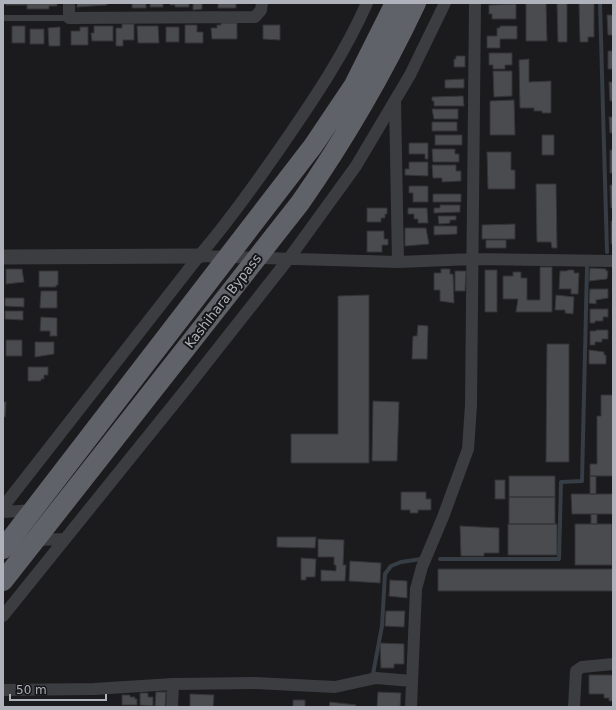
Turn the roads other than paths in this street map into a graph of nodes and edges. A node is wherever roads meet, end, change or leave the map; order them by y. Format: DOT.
graph roads {
  1 [pos="69,3"];
  2 [pos="262,3"];
  3 [pos="368,3"];
  4 [pos="395,3"];
  5 [pos="416,3"];
  6 [pos="445,3"];
  7 [pos="475,3"];
  8 [pos="3,18"];
  9 [pos="69,18"];
  10 [pos="396,100"];
  11 [pos="199,256"];
  12 [pos="230,256"];
  13 [pos="3,257"];
  14 [pos="258,257"];
  15 [pos="290,257"];
  16 [pos="473,260"];
  17 [pos="613,261"];
  18 [pos="398,262"];
  19 [pos="3,507"];
  20 [pos="34,510"];
  21 [pos="3,512"];
  22 [pos="65,539"];
  23 [pos="35,540"];
  24 [pos="3,549"];
  25 [pos="3,581"];
  26 [pos="3,616"];
  27 [pos="613,664"];
  28 [pos="412,681"];
  29 [pos="173,684"];
  30 [pos="3,690"];
  31 [pos="172,707"];
  32 [pos="411,707"];
  33 [pos="574,707"];
  1 -- 9 [label="street"];
  2 -- 9 [label="street"];
  3 -- 11 [label="street"];
  4 -- 12 [label="highway, Kashihara Bypass"];
  5 -- 14 [label="highway, Kashihara Bypass"];
  6 -- 10 [label="street"];
  7 -- 16 [label="street"];
  8 -- 9 [label="lane"];
  10 -- 15 [label="street"];
  10 -- 18 [label="street"];
  11 -- 12 [label="street"];
  11 -- 13 [label="street"];
  11 -- 19 [label="street"];
  12 -- 14 [label="street"];
  12 -- 20 [label="highway, Kashihara Bypass"];
  14 -- 15 [label="street"];
  14 -- 23 [label="highway, Kashihara Bypass"];
  15 -- 18 [label="street"];
  15 -- 22 [label="street"];
  16 -- 17 [label="street"];
  16 -- 18 [label="street"];
  16 -- 28 [label="street"];
  20 -- 21 [label="street"];
  20 -- 24 [label="highway, Kashihara Bypass"];
  22 -- 23 [label="street"];
  22 -- 26 [label="street"];
  23 -- 25 [label="highway, Kashihara Bypass"];
  27 -- 33 [label="street"];
  28 -- 29 [label="street"];
  28 -- 32 [label="street"];
  29 -- 30 [label="street"];
  29 -- 31 [label="street"];
}
